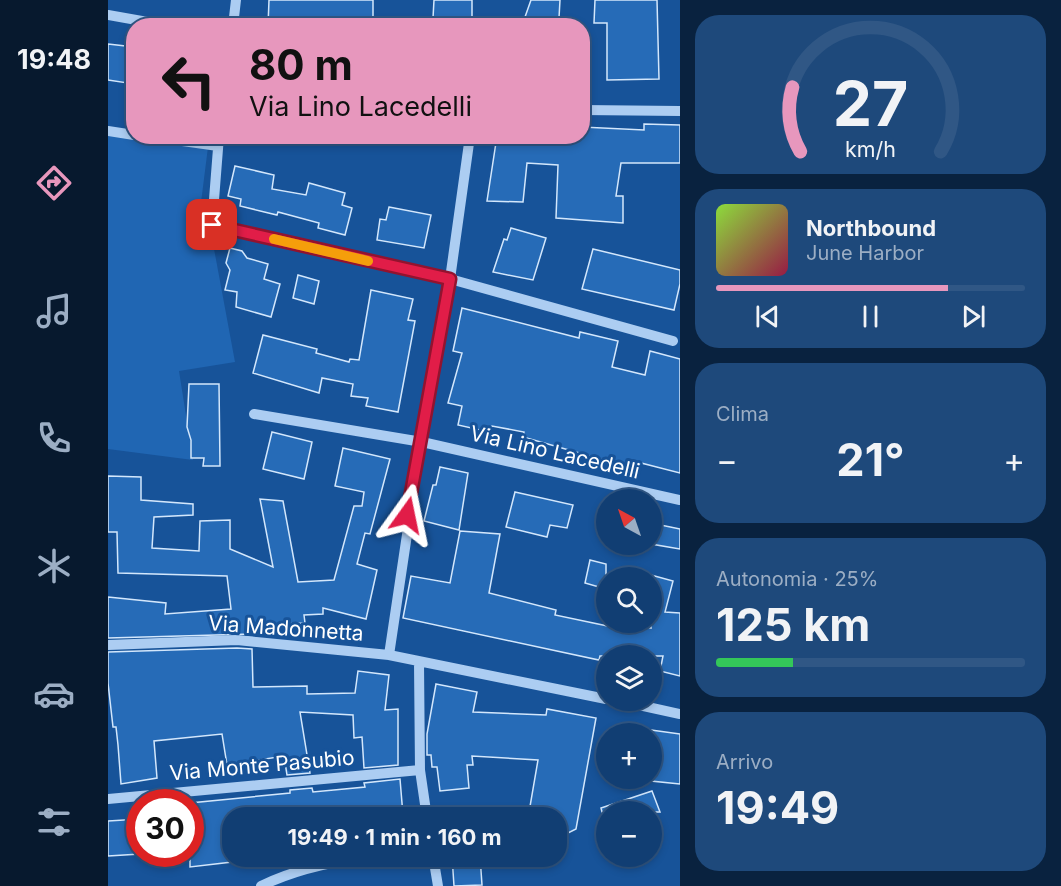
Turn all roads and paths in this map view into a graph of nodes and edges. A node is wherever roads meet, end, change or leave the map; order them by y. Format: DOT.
graph roads {
  1 [pos="236,0"];
  2 [pos="108,15"];
  3 [pos="126,18"];
  4 [pos="234,18"];
  5 [pos="590,110"];
  6 [pos="680,111"];
  7 [pos="108,131"];
  8 [pos="126,134"];
  9 [pos="218,144"];
  10 [pos="469,144"];
  11 [pos="450,279"];
  12 [pos="673,341"];
  13 [pos="254,414"];
  14 [pos="422,442"];
  15 [pos="680,500"];
  16 [pos="407,515"];
  17 [pos="408,528"];
  18 [pos="108,645"];
  19 [pos="389,655"];
  20 [pos="419,663"];
  21 [pos="596,697"];
  22 [pos="662,710"];
  23 [pos="680,714"];
  24 [pos="420,770"];
  25 [pos="108,799"];
  26 [pos="425,807"];
  27 [pos="315,867"];
  28 [pos="435,867"];
  29 [pos="261,886"];
  30 [pos="438,886"];
  1 -- 4 [label="street"];
  2 -- 3 [label="street"];
  5 -- 6 [label="street"];
  7 -- 8 [label="street"];
  9 -- 11 [label="street"];
  10 -- 11 [label="street"];
  11 -- 12 [label="street"];
  11 -- 14 [label="street"];
  13 -- 14 [label="street, Via Lino Lacedelli"];
  14 -- 15 [label="street, Via Lino Lacedelli"];
  14 -- 16 [label="street"];
  17 -- 19 [label="street, Via Madonnetta"];
  18 -- 19 [label="street, Via Madonnetta"];
  19 -- 20 [label="street, Via Madonnetta"];
  20 -- 21 [label="street, Via Madonnetta"];
  20 -- 24 [label="street"];
  22 -- 23 [label="street"];
  24 -- 25 [label="street, Via Monte Pasubio"];
  24 -- 26 [label="street"];
  27 -- 29 [label="street"];
  28 -- 30 [label="street"];
}
